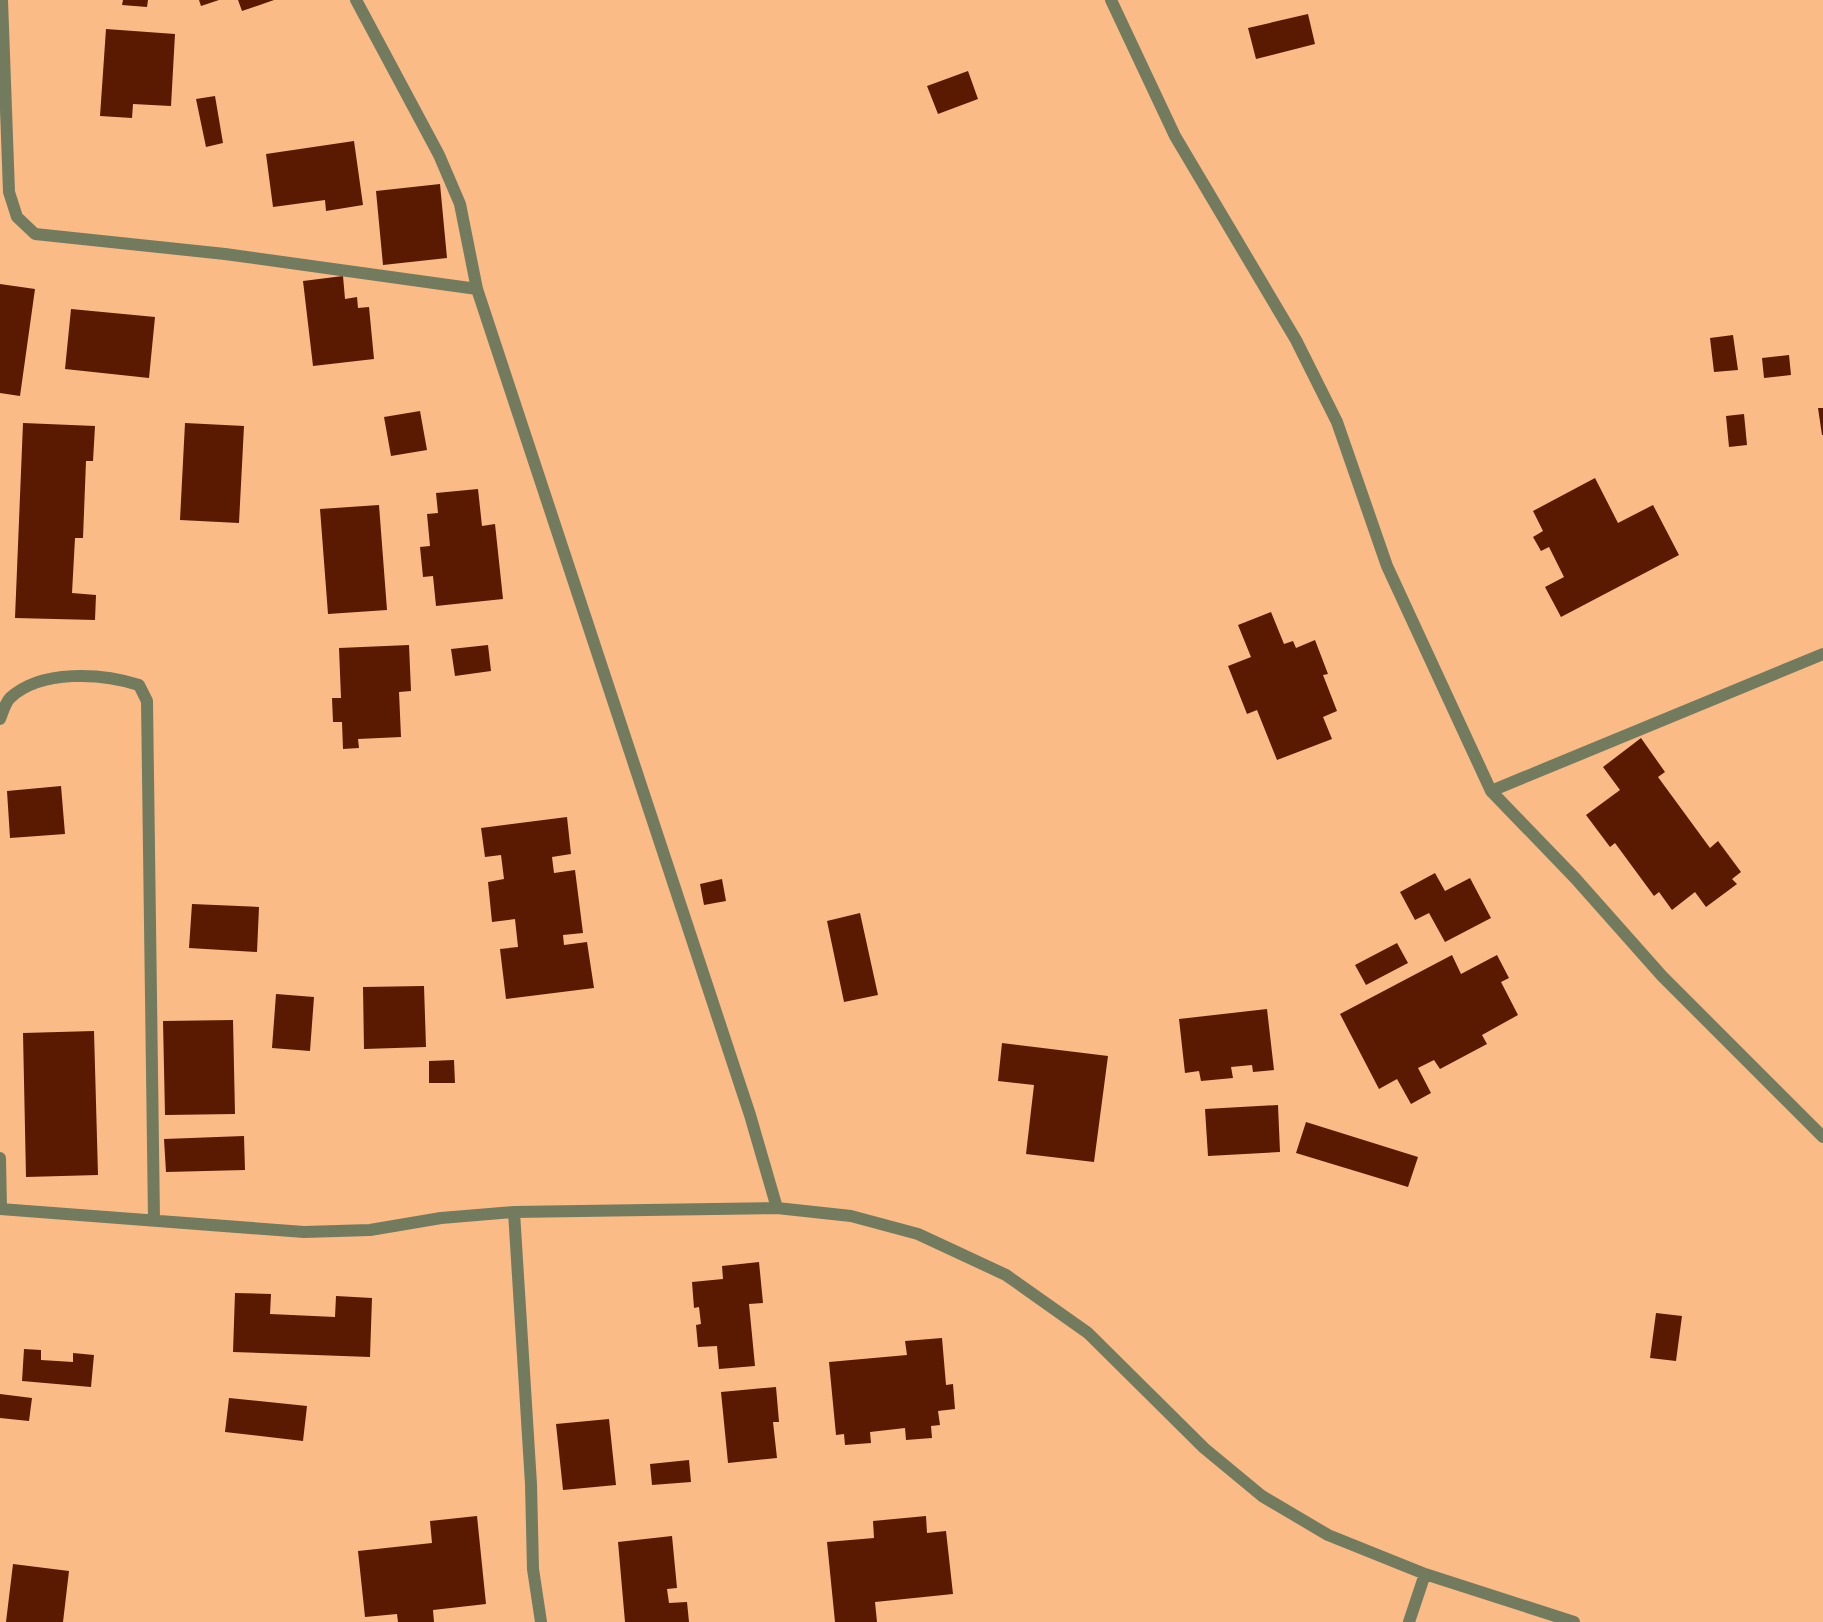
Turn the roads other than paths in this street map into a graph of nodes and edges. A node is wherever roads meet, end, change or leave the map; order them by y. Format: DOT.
graph roads {
  1 [pos="2,0"];
  2 [pos="356,0"];
  3 [pos="1112,0"];
  4 [pos="477,289"];
  5 [pos="1823,654"];
  6 [pos="0,719"];
  7 [pos="1491,791"];
  8 [pos="1823,1137"];
  9 [pos="0,1158"];
  10 [pos="777,1208"];
  11 [pos="1,1209"];
  12 [pos="513,1212"];
  13 [pos="154,1220"];
  14 [pos="1425,1574"];
  15 [pos="541,1622"];
  16 [pos="1409,1622"];
  17 [pos="1574,1622"];
  1 -- 4 [label="street"];
  2 -- 4 [label="street"];
  3 -- 7 [label="street"];
  4 -- 10 [label="street"];
  5 -- 7 [label="street"];
  6 -- 13 [label="street"];
  7 -- 8 [label="street"];
  9 -- 11 [label="street"];
  10 -- 12 [label="street"];
  10 -- 14 [label="street"];
  11 -- 13 [label="street"];
  12 -- 13 [label="street"];
  12 -- 15 [label="street"];
  14 -- 16 [label="street"];
  14 -- 17 [label="street"];
}
